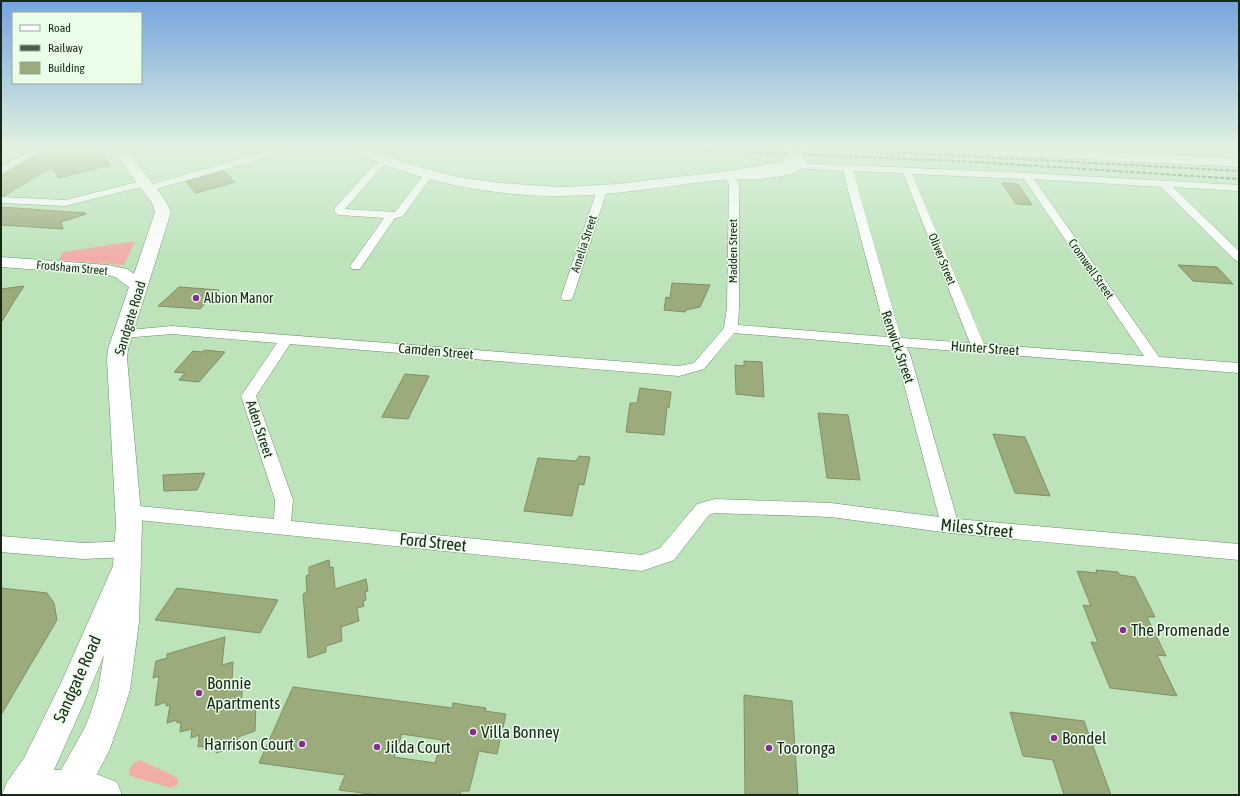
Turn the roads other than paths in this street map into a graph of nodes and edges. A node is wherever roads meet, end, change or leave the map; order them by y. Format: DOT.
graph roads {
  1 [pos="150,184"];
  2 [pos="362,184"];
  3 [pos="422,184"];
  4 [pos="474,184"];
  5 [pos="651,184"];
  6 [pos="734,184"];
  7 [pos="851,184"];
  8 [pos="912,184"];
  9 [pos="1033,184"];
  10 [pos="1164,184"];
  11 [pos="1167,184"];
  12 [pos="147,185"];
  13 [pos="1239,188"];
  14 [pos="602,190"];
  15 [pos="1,200"];
  16 [pos="392,216"];
  17 [pos="1239,258"];
  18 [pos="1,262"];
  19 [pos="356,266"];
  20 [pos="139,285"];
  21 [pos="567,297"];
  22 [pos="731,329"];
  23 [pos="123,334"];
  24 [pos="286,340"];
  25 [pos="897,342"];
  26 [pos="979,348"];
  27 [pos="1155,362"];
  28 [pos="1239,368"];
  29 [pos="714,506"];
  30 [pos="128,512"];
  31 [pos="950,526"];
  32 [pos="282,527"];
  33 [pos="1,544"];
  34 [pos="1239,552"];
  35 [pos="128,555"];
  36 [pos="23,791"];
  37 [pos="81,793"];
  1 -- 12 [label="street"];
  2 -- 16 [label="street"];
  3 -- 16 [label="street"];
  4 -- 14 [label="main road"];
  5 -- 14 [label="main road"];
  6 -- 22 [label="street, Madden Street"];
  7 -- 25 [label="street, Renwick Street"];
  8 -- 26 [label="street, Oliver Street"];
  9 -- 27 [label="street, Cromwell Street"];
  10 -- 17 [label="street"];
  11 -- 13 [label="street"];
  12 -- 15 [label="street"];
  12 -- 20 [label="main road, Sandgate Road"];
  14 -- 21 [label="street, Amelia Street"];
  16 -- 19 [label="street"];
  18 -- 20 [label="main road, Frodsham Street"];
  20 -- 23 [label="main road, Sandgate Road"];
  22 -- 24 [label="street, Camden Street"];
  22 -- 25 [label="street, Hunter Street"];
  23 -- 24 [label="street, Camden Street"];
  23 -- 30 [label="main road, Sandgate Road"];
  24 -- 32 [label="street, Aden Street"];
  25 -- 26 [label="street, Hunter Street"];
  25 -- 31 [label="street, Renwick Street"];
  26 -- 27 [label="street, Hunter Street"];
  27 -- 28 [label="street, Hunter Street"];
  29 -- 31 [label="street, Miles Street"];
  29 -- 32 [label="street, Ford Street"];
  30 -- 32 [label="street, Ford Street"];
  30 -- 35 [label="main road, Sandgate Road"];
  31 -- 34 [label="street, Miles Street"];
  33 -- 35 [label="street"];
  35 -- 36 [label="main road, Sandgate Road"];
  35 -- 37 [label="main road, Sandgate Road"];
  36 -- 37 [label="main road"];
}
